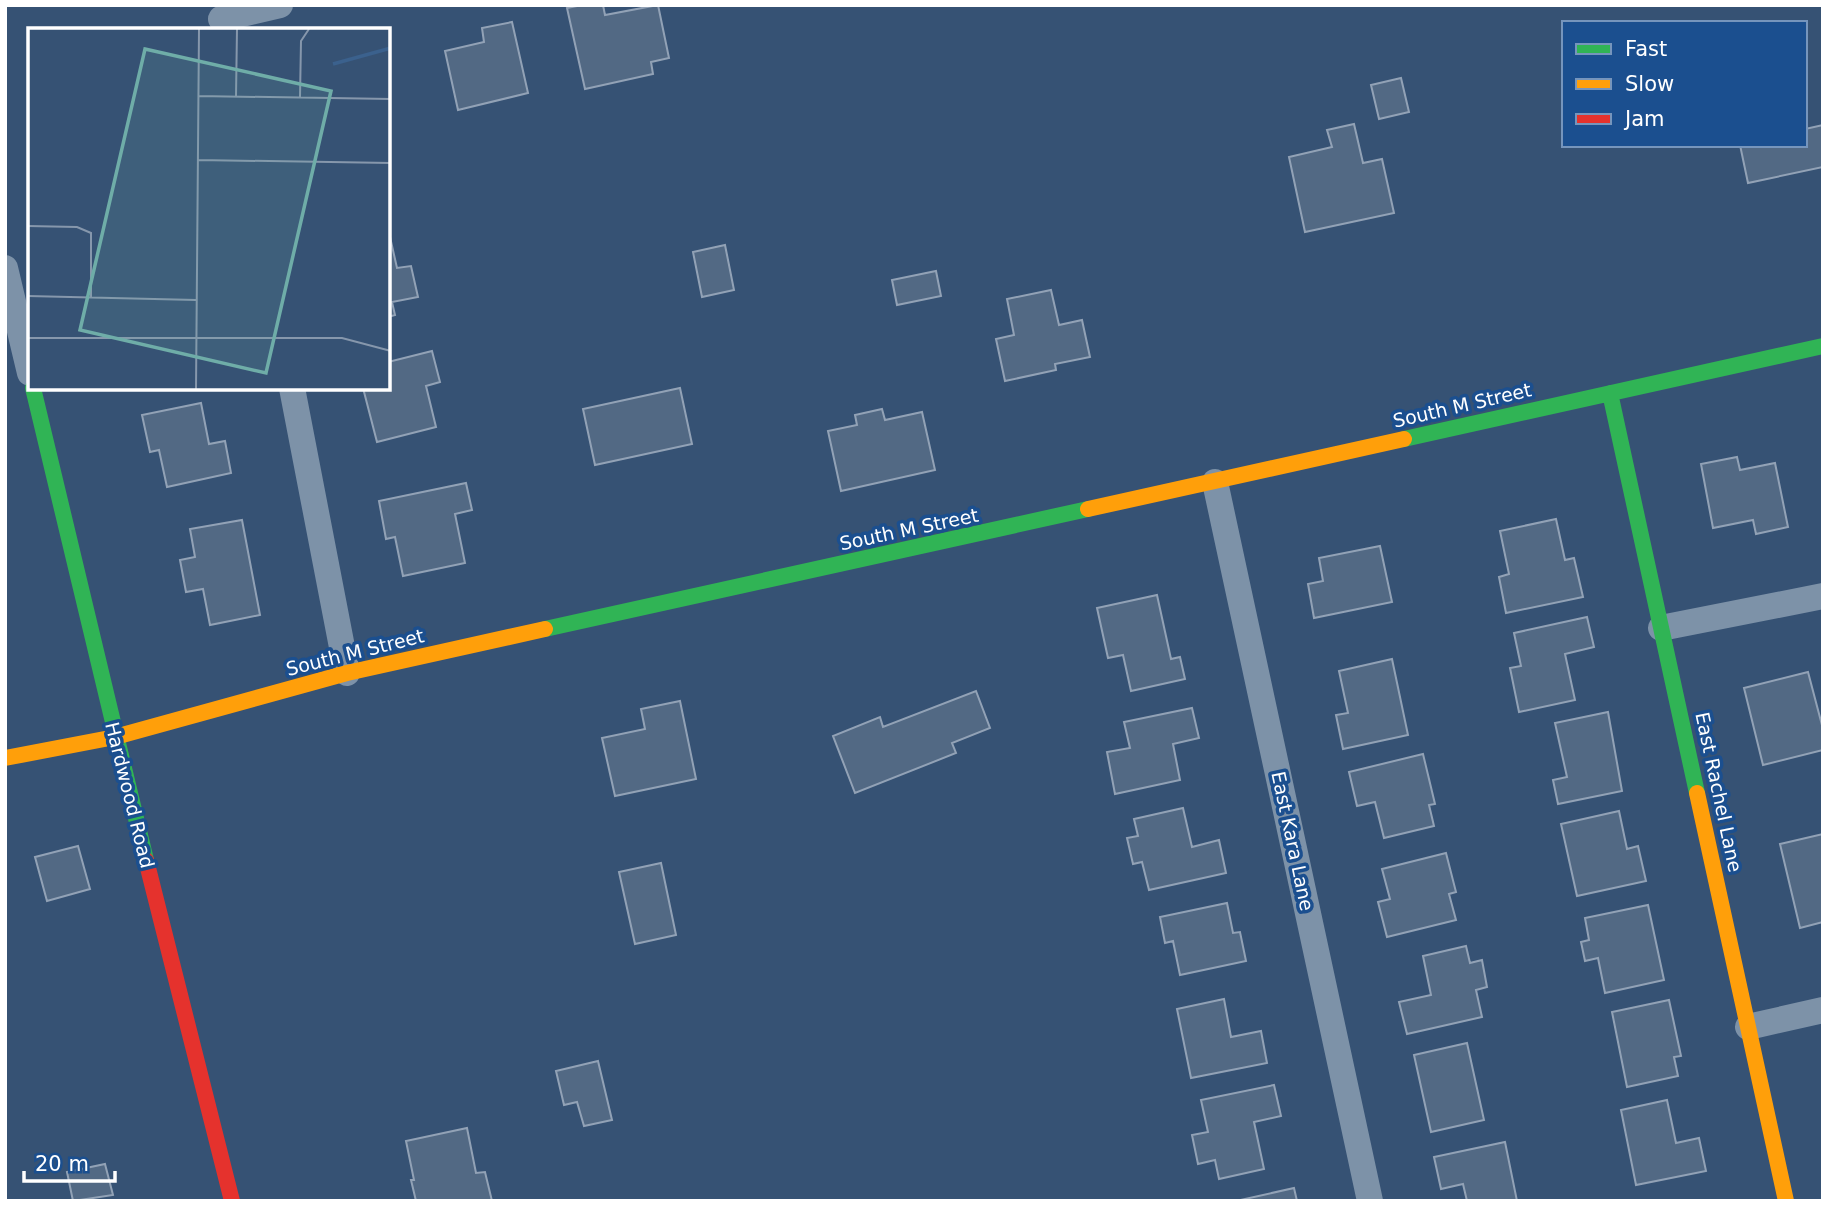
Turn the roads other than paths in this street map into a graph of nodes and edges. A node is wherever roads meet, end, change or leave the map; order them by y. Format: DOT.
graph roads {
  1 [pos="280,5"];
  2 [pos="221,18"];
  3 [pos="5,268"];
  4 [pos="1823,346"];
  5 [pos="28,365"];
  6 [pos="33,390"];
  7 [pos="292,390"];
  8 [pos="1610,393"];
  9 [pos="1215,482"];
  10 [pos="1823,596"];
  11 [pos="1661,628"];
  12 [pos="347,673"];
  13 [pos="115,737"];
  14 [pos="5,758"];
  15 [pos="1823,1010"];
  16 [pos="1748,1027"];
  17 [pos="232,1201"];
  18 [pos="1370,1201"];
  19 [pos="1786,1201"];
  1 -- 2 [label="street"];
  3 -- 5 [label="street"];
  4 -- 8 [label="street, South M Street"];
  6 -- 13 [label="street, Hardwood Road"];
  7 -- 12 [label="street"];
  8 -- 9 [label="street, South M Street"];
  8 -- 11 [label="street, East Rachel Lane"];
  9 -- 12 [label="street, South M Street"];
  9 -- 18 [label="street, East Kara Lane"];
  10 -- 11 [label="street"];
  11 -- 16 [label="street, East Rachel Lane"];
  12 -- 13 [label="street, South M Street"];
  13 -- 14 [label="street, South M Street"];
  13 -- 17 [label="street, Hardwood Road"];
  15 -- 16 [label="street"];
  16 -- 19 [label="street, East Rachel Lane"];
}
